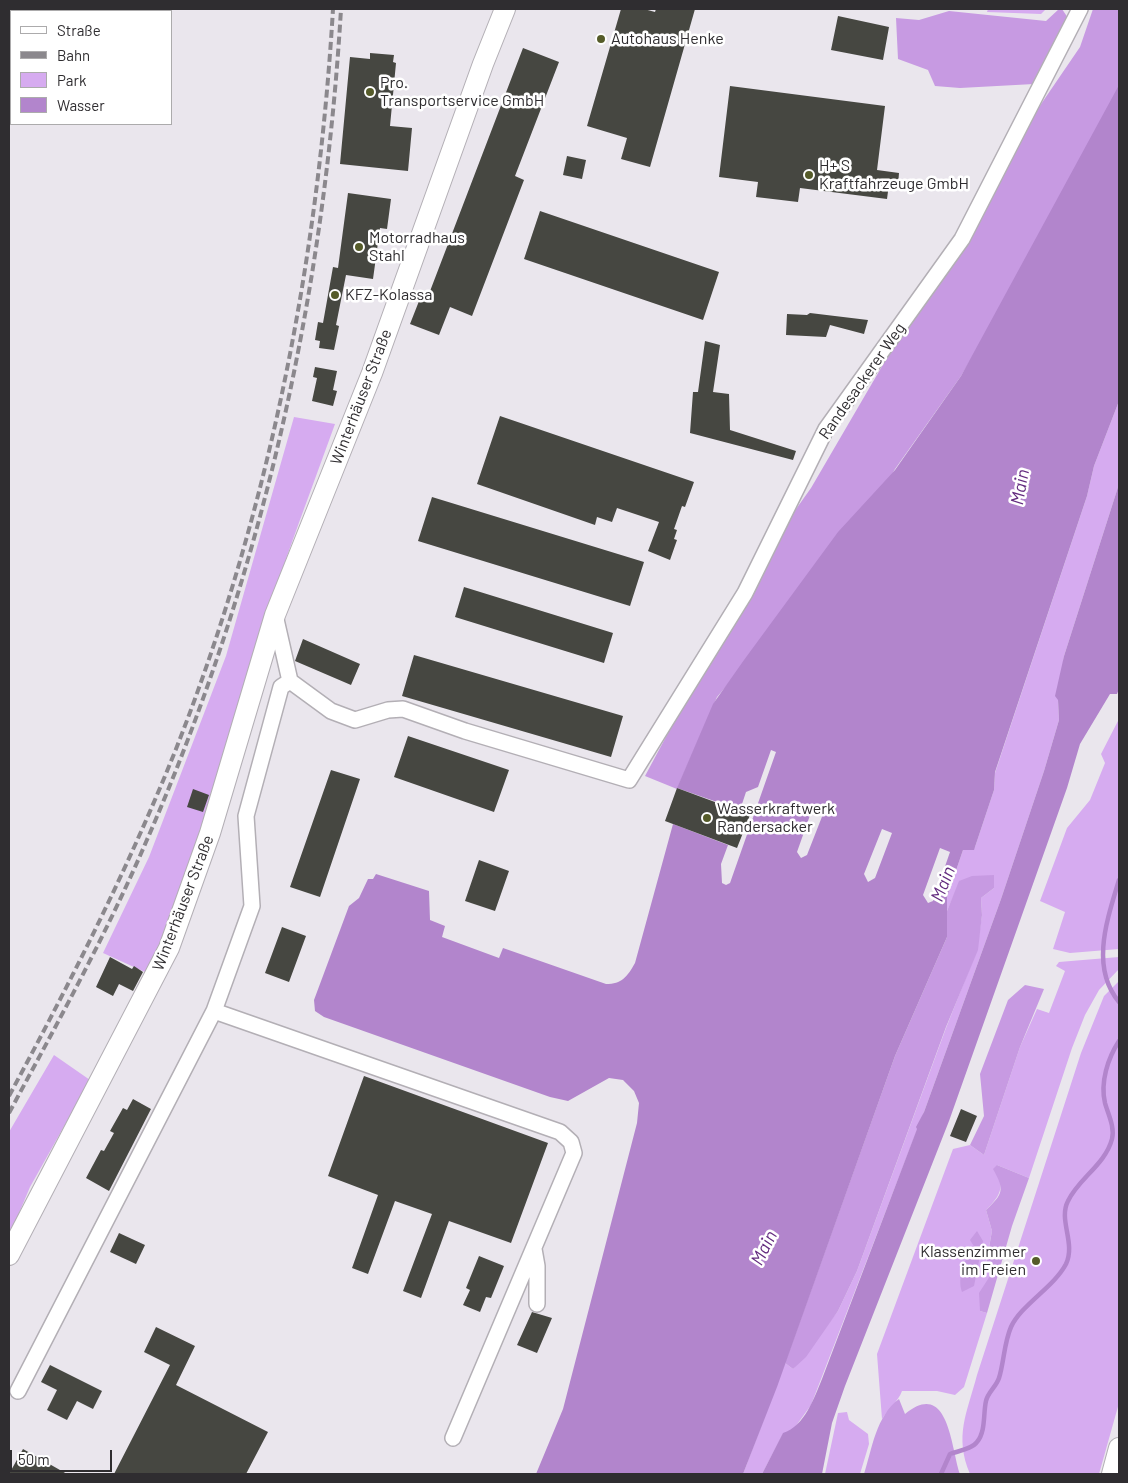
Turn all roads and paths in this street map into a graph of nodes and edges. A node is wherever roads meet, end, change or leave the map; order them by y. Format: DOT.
graph roads {
  1 [pos="505,9"];
  2 [pos="1080,9"];
  3 [pos="275,615"];
  4 [pos="290,680"];
  5 [pos="214,1011"];
  6 [pos="534,1247"];
  7 [pos="9,1255"];
  8 [pos="537,1304"];
  9 [pos="18,1391"];
  10 [pos="454,1438"];
  1 -- 3 [label="main road, Winterhäuser Straße"];
  2 -- 4 [label="street, Randesackerer Weg"];
  3 -- 4 [label="street"];
  3 -- 7 [label="main road, Winterhäuser Straße"];
  4 -- 5 [label="street"];
  5 -- 6 [label="street"];
  5 -- 9 [label="street"];
  6 -- 8 [label="street"];
  6 -- 10 [label="street"];
}
